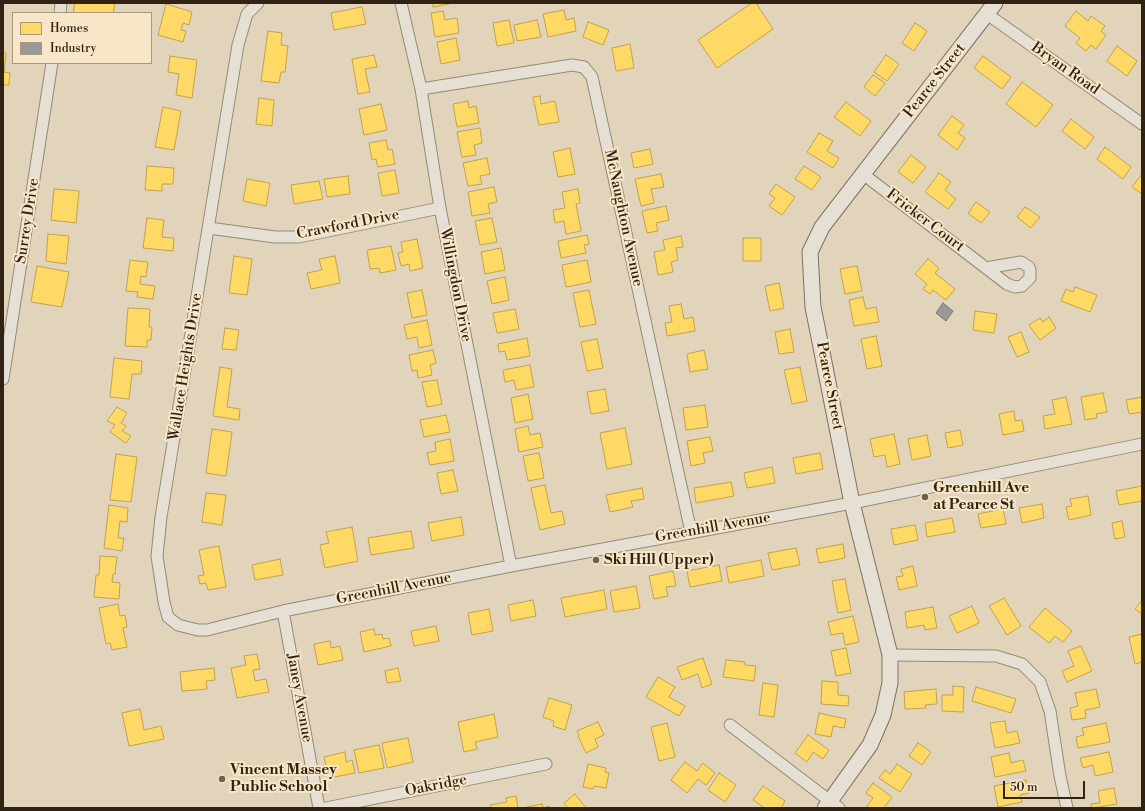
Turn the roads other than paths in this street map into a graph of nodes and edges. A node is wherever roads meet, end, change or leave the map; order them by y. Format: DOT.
graph roads {
  1 [pos="258,3"];
  2 [pos="401,3"];
  3 [pos="991,9"];
  4 [pos="52,64"];
  5 [pos="421,89"];
  6 [pos="1142,124"];
  7 [pos="863,174"];
  8 [pos="440,208"];
  9 [pos="209,228"];
  10 [pos="986,268"];
  11 [pos="3,379"];
  12 [pos="1142,444"];
  13 [pos="852,503"];
  14 [pos="691,532"];
  15 [pos="511,566"];
  16 [pos="283,611"];
  17 [pos="890,655"];
  18 [pos="730,725"];
  19 [pos="546,764"];
  20 [pos="831,806"];
  21 [pos="319,808"];
  22 [pos="326,808"];
  23 [pos="1067,808"];
  1 -- 9 [label="street, Wallace Heights Drive"];
  2 -- 5 [label="street, Willingdon Drive"];
  3 -- 6 [label="street, Bryan Road"];
  3 -- 7 [label="street, Pearce Street"];
  4 -- 11 [label="street, Surrey Drive"];
  5 -- 8 [label="street, Willingdon Drive"];
  5 -- 14 [label="street, McNaughton Avenue"];
  7 -- 10 [label="street, Fricker Court"];
  7 -- 13 [label="street, Pearce Street"];
  8 -- 9 [label="street, Crawford Drive"];
  8 -- 15 [label="street, Willingdon Drive"];
  9 -- 16 [label="street, Wallace Heights Drive"];
  12 -- 13 [label="street, Greenhill Avenue"];
  13 -- 14 [label="street, Greenhill Avenue"];
  13 -- 17 [label="street, Pearce Street"];
  14 -- 15 [label="street, Greenhill Avenue"];
  15 -- 16 [label="street, Greenhill Avenue"];
  16 -- 21 [label="street, Janey Avenue"];
  17 -- 20 [label="street, Pearce Street"];
  17 -- 23 [label="street"];
  18 -- 20 [label="street"];
  19 -- 22 [label="street, Oakridge"];
}
